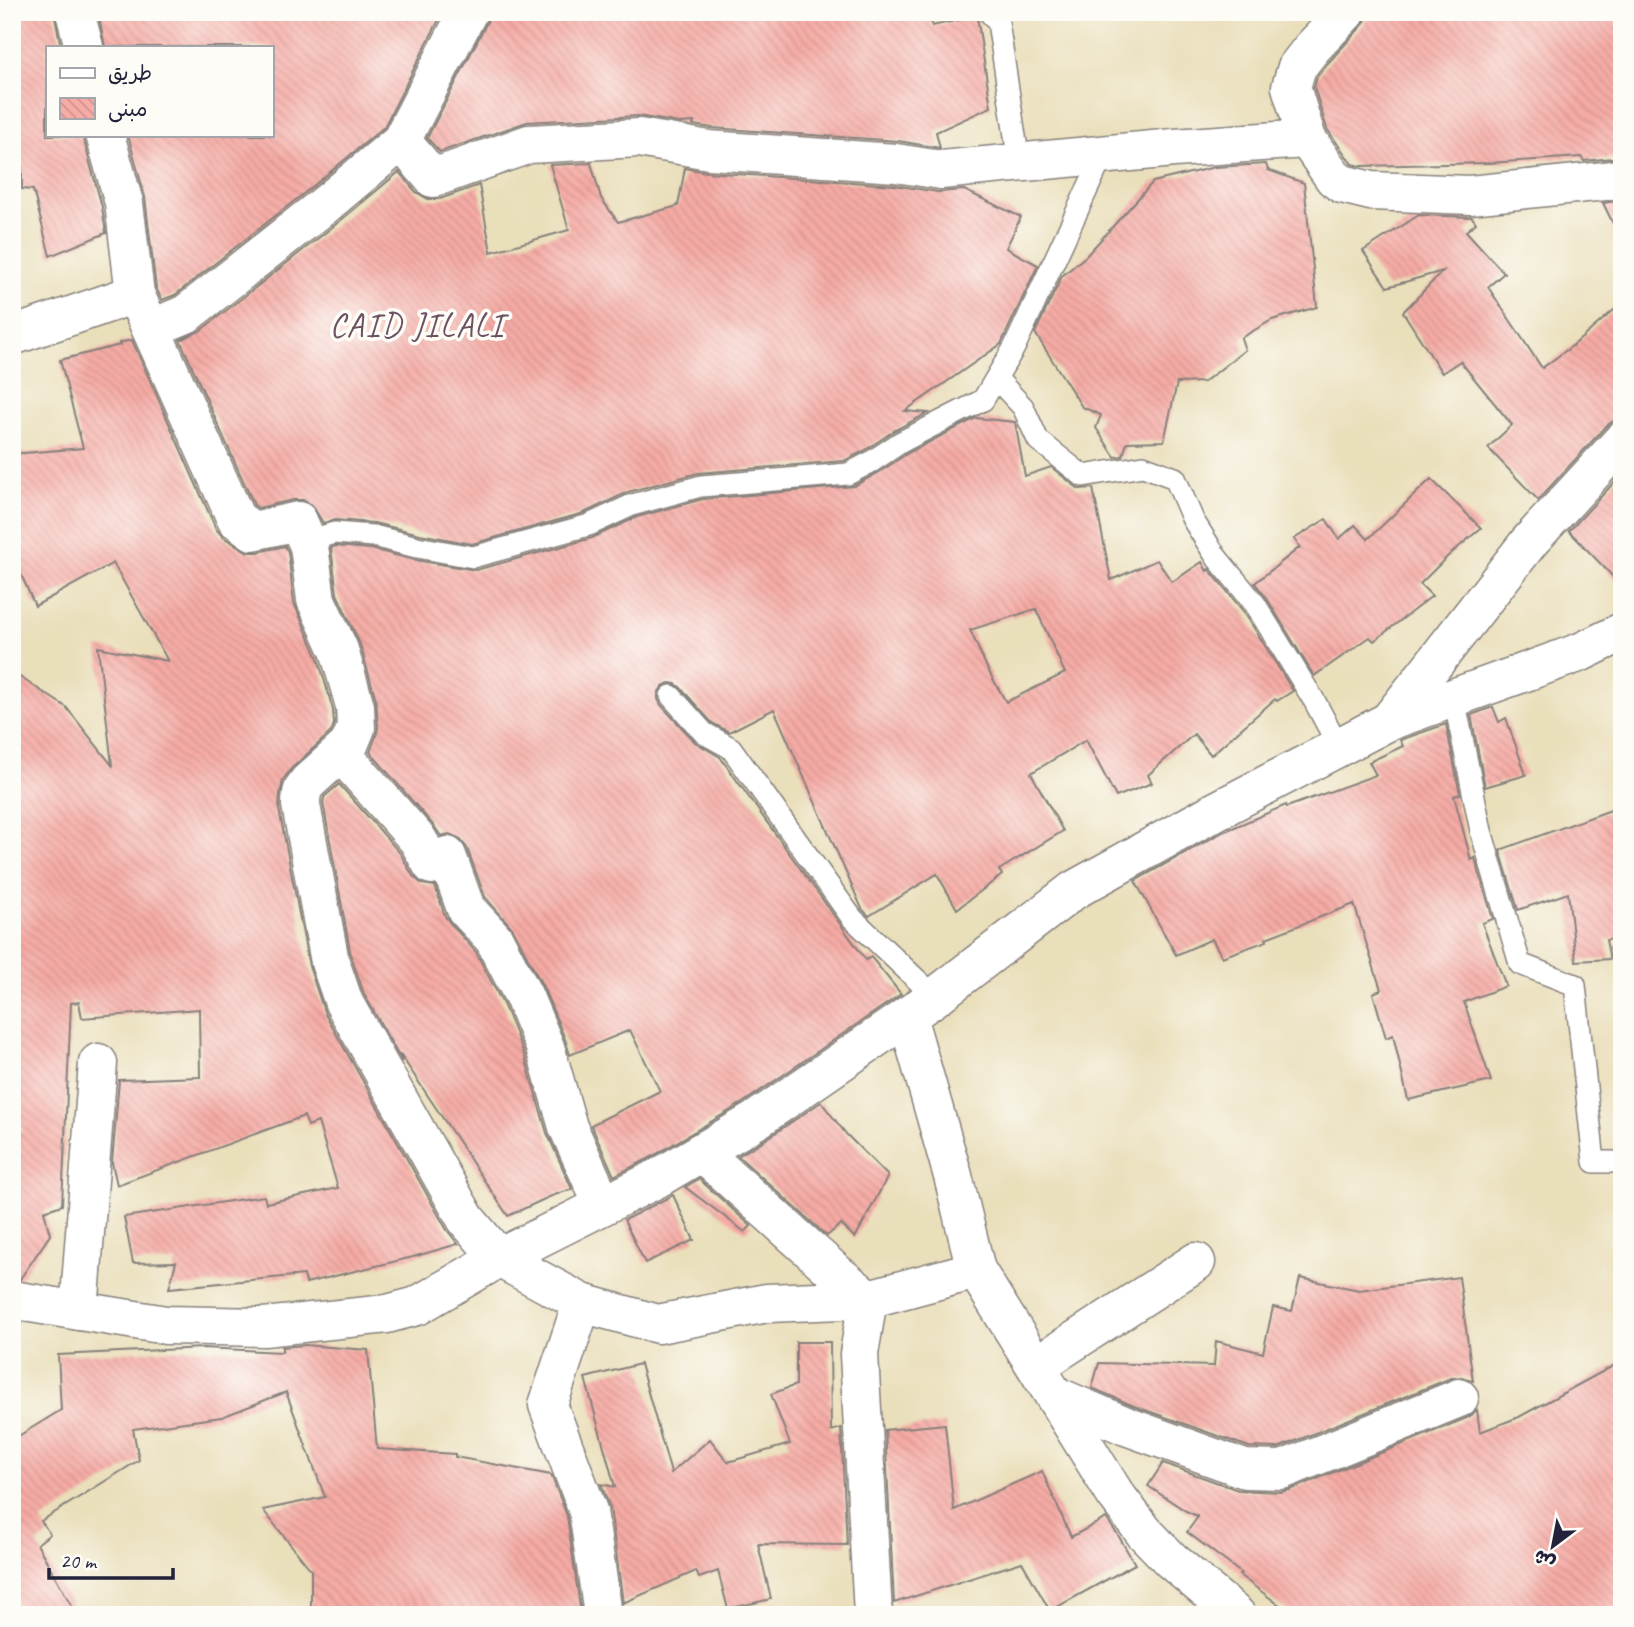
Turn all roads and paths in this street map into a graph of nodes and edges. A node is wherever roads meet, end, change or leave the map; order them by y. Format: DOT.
graph roads {
  1 [pos="75,12"];
  2 [pos="468,12"];
  3 [pos="989,12"];
  4 [pos="1346,12"];
  5 [pos="84,46"];
  6 [pos="105,136"];
  7 [pos="1307,139"];
  8 [pos="401,141"];
  9 [pos="1103,155"];
  10 [pos="1019,163"];
  11 [pos="1622,178"];
  12 [pos="143,310"];
  13 [pos="12,336"];
  14 [pos="997,379"];
  15 [pos="1622,441"];
  16 [pos="309,545"];
  17 [pos="1622,632"];
  18 [pos="671,696"];
  19 [pos="1454,698"];
  20 [pos="1389,721"];
  21 [pos="1339,747"];
  22 [pos="341,753"];
  23 [pos="921,1007"];
  24 [pos="98,1063"];
  25 [pos="701,1152"];
  26 [pos="1622,1162"];
  27 [pos="603,1205"];
  28 [pos="499,1258"];
  29 [pos="1196,1262"];
  30 [pos="976,1270"];
  31 [pos="868,1299"];
  32 [pos="12,1300"];
  33 [pos="582,1303"];
  34 [pos="79,1311"];
  35 [pos="1046,1381"];
  36 [pos="1460,1398"];
  37 [pos="603,1615"];
  38 [pos="873,1615"];
  39 [pos="1236,1615"];
  1 -- 5 [label="street"];
  2 -- 8 [label="street"];
  3 -- 10 [label="lane"];
  4 -- 7 [label="street"];
  6 -- 12 [label="street"];
  7 -- 9 [label="street"];
  7 -- 11 [label="street"];
  8 -- 10 [label="street"];
  8 -- 12 [label="street"];
  9 -- 10 [label="street"];
  9 -- 14 [label="lane"];
  12 -- 13 [label="street"];
  12 -- 16 [label="street"];
  14 -- 16 [label="lane"];
  14 -- 21 [label="lane"];
  15 -- 20 [label="street"];
  16 -- 22 [label="street"];
  17 -- 19 [label="street"];
  18 -- 23 [label="lane"];
  19 -- 20 [label="street"];
  19 -- 26 [label="lane"];
  20 -- 21 [label="street"];
  21 -- 23 [label="street"];
  22 -- 27 [label="street"];
  22 -- 28 [label="street"];
  23 -- 25 [label="street"];
  23 -- 30 [label="street"];
  24 -- 34 [label="street"];
  25 -- 27 [label="street"];
  25 -- 31 [label="street"];
  27 -- 28 [label="street"];
  28 -- 33 [label="street"];
  28 -- 34 [label="street"];
  29 -- 35 [label="street"];
  30 -- 31 [label="street"];
  30 -- 35 [label="street"];
  31 -- 33 [label="street"];
  31 -- 38 [label="street"];
  32 -- 34 [label="street"];
  33 -- 37 [label="street"];
  35 -- 36 [label="street"];
  35 -- 39 [label="street"];
}
